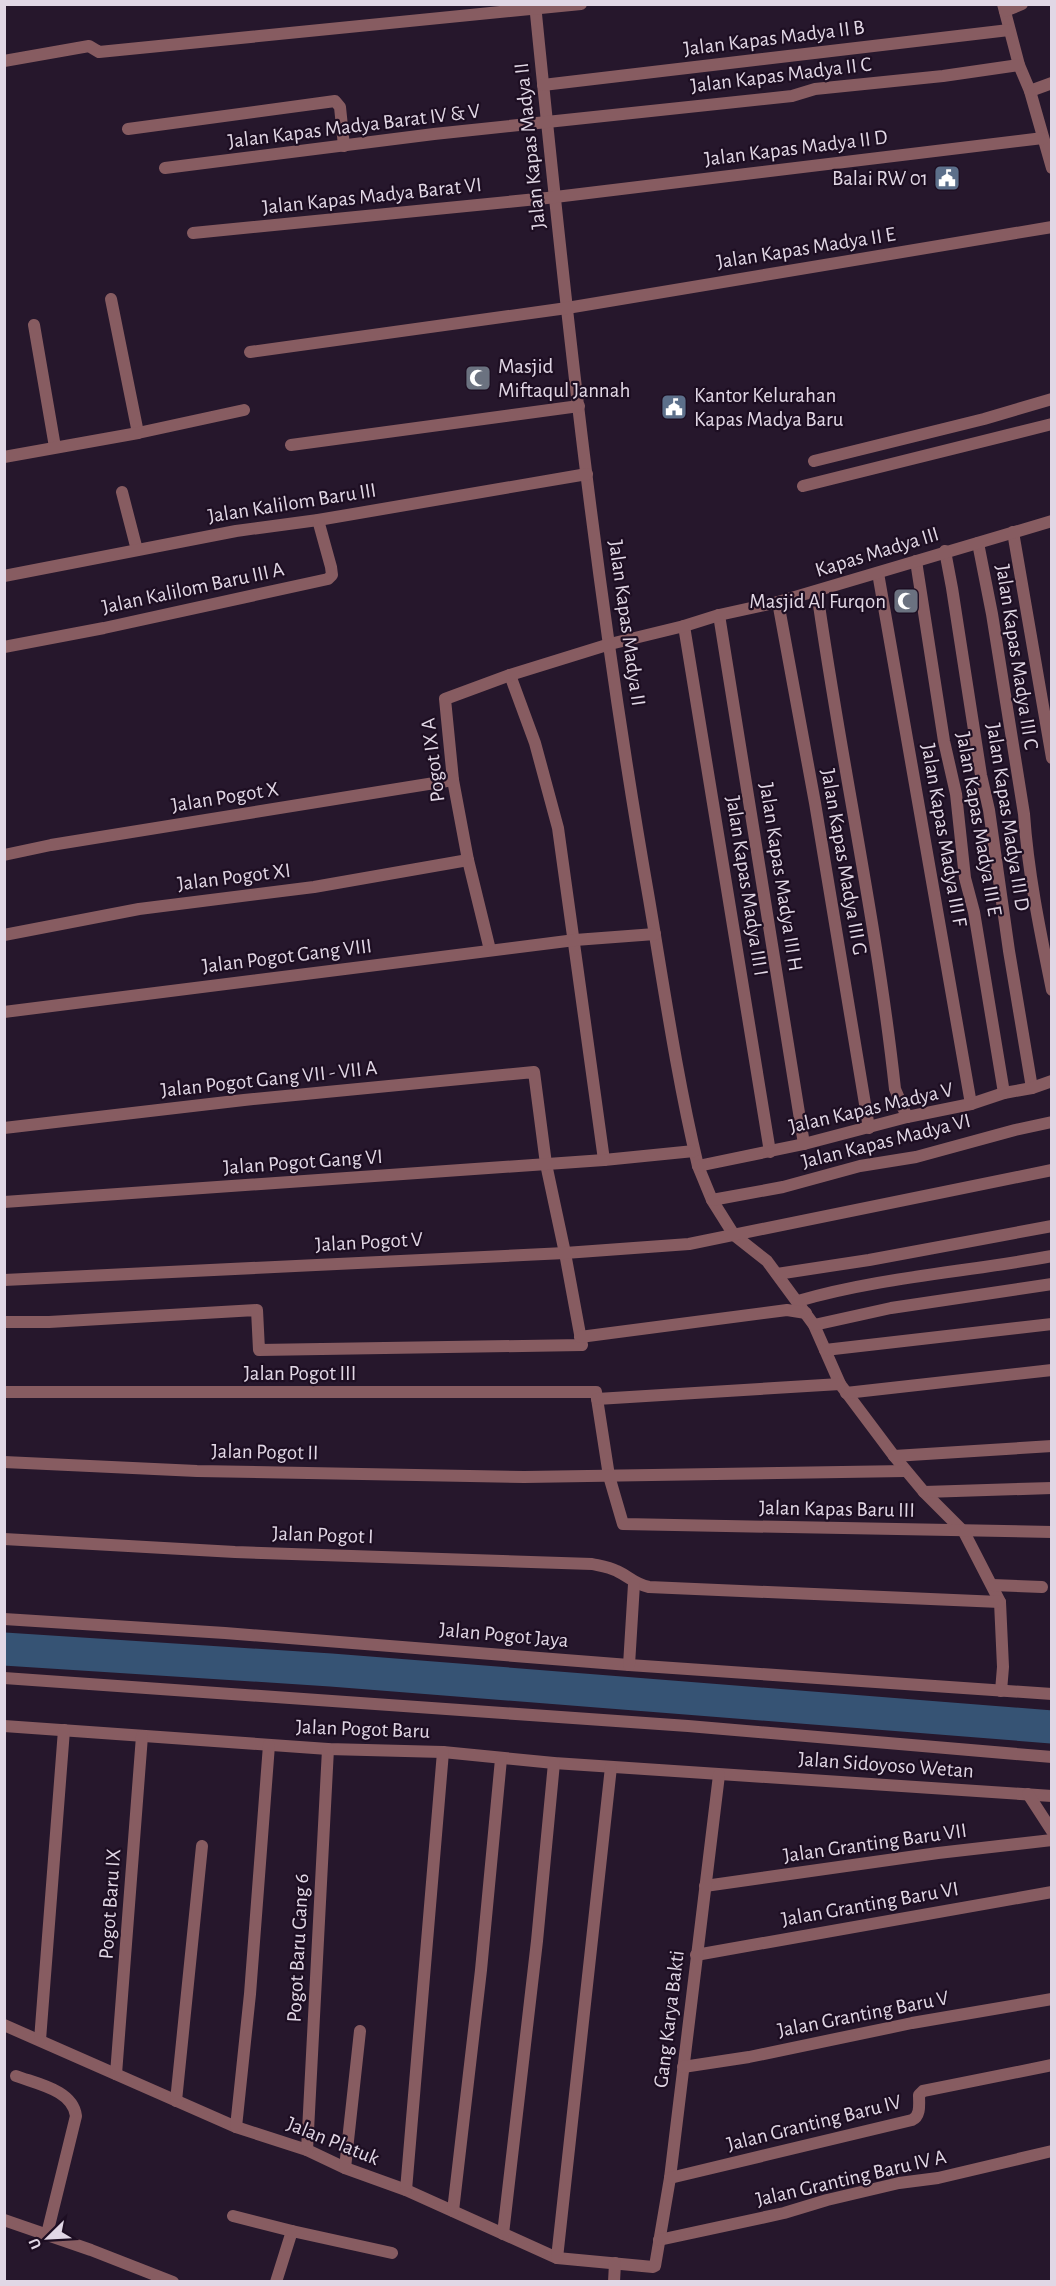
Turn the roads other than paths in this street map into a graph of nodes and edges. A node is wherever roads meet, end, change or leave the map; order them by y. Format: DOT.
graph roads {
  1 [pos="581,4"];
  2 [pos="1022,4"];
  3 [pos="535,7"];
  4 [pos="1004,8"];
  5 [pos="1009,30"];
  6 [pos="4,61"];
  7 [pos="1019,65"];
  8 [pos="1052,83"];
  9 [pos="543,85"];
  10 [pos="1030,91"];
  11 [pos="547,123"];
  12 [pos="128,129"];
  13 [pos="1043,138"];
  14 [pos="344,146"];
  15 [pos="165,168"];
  16 [pos="1052,168"];
  17 [pos="554,196"];
  18 [pos="1052,227"];
  19 [pos="194,233"];
  20 [pos="111,299"];
  21 [pos="567,308"];
  22 [pos="34,325"];
  23 [pos="250,352"];
  24 [pos="1052,399"];
  25 [pos="579,406"];
  26 [pos="244,410"];
  27 [pos="1052,424"];
  28 [pos="138,433"];
  29 [pos="909,438"];
  30 [pos="291,445"];
  31 [pos="55,447"];
  32 [pos="4,457"];
  33 [pos="915,459"];
  34 [pos="814,461"];
  35 [pos="587,474"];
  36 [pos="803,486"];
  37 [pos="122,492"];
  38 [pos="318,520"];
  39 [pos="1052,521"];
  40 [pos="1013,532"];
  41 [pos="978,543"];
  42 [pos="137,550"];
  43 [pos="945,551"];
  44 [pos="916,561"];
  45 [pos="878,573"];
  46 [pos="4,576"];
  47 [pos="817,591"];
  48 [pos="778,602"];
  49 [pos="719,615"];
  50 [pos="684,626"];
  51 [pos="610,644"];
  52 [pos="4,647"];
  53 [pos="510,675"];
  54 [pos="1052,758"];
  55 [pos="453,780"];
  56 [pos="4,855"];
  57 [pos="468,860"];
  58 [pos="655,934"];
  59 [pos="4,935"];
  60 [pos="575,940"];
  61 [pos="490,950"];
  62 [pos="1052,990"];
  63 [pos="4,1012"];
  64 [pos="1052,1081"];
  65 [pos="1032,1088"];
  66 [pos="1004,1093"];
  67 [pos="971,1104"];
  68 [pos="907,1117"];
  69 [pos="1052,1122"];
  70 [pos="4,1128"];
  71 [pos="869,1128"];
  72 [pos="804,1144"];
  73 [pos="694,1151"];
  74 [pos="770,1152"];
  75 [pos="604,1160"];
  76 [pos="546,1164"];
  77 [pos="698,1166"];
  78 [pos="1052,1170"];
  79 [pos="712,1200"];
  80 [pos="4,1202"];
  81 [pos="1052,1226"];
  82 [pos="734,1235"];
  83 [pos="565,1252"];
  84 [pos="1052,1256"];
  85 [pos="777,1274"];
  86 [pos="4,1280"];
  87 [pos="1052,1284"];
  88 [pos="798,1301"];
  89 [pos="806,1313"];
  90 [pos="4,1322"];
  91 [pos="1052,1324"];
  92 [pos="814,1325"];
  93 [pos="580,1337"];
  94 [pos="825,1350"];
  95 [pos="1052,1370"];
  96 [pos="843,1388"];
  97 [pos="4,1392"];
  98 [pos="596,1396"];
  99 [pos="1052,1446"];
  100 [pos="894,1456"];
  101 [pos="4,1462"];
  102 [pos="906,1471"];
  103 [pos="609,1476"];
  104 [pos="1052,1488"];
  105 [pos="924,1492"];
  106 [pos="964,1532"];
  107 [pos="1052,1532"];
  108 [pos="4,1539"];
  109 [pos="634,1584"];
  110 [pos="992,1585"];
  111 [pos="1042,1587"];
  112 [pos="1000,1602"];
  113 [pos="4,1619"];
  114 [pos="629,1665"];
  115 [pos="4,1678"];
  116 [pos="1001,1691"];
  117 [pos="1052,1694"];
  118 [pos="4,1726"];
  119 [pos="64,1730"];
  120 [pos="142,1736"];
  121 [pos="269,1745"];
  122 [pos="328,1749"];
  123 [pos="443,1752"];
  124 [pos="1052,1757"];
  125 [pos="501,1759"];
  126 [pos="554,1764"];
  127 [pos="611,1767"];
  128 [pos="719,1774"];
  129 [pos="1028,1794"];
  130 [pos="1052,1796"];
  131 [pos="1052,1831"];
  132 [pos="1052,1840"];
  133 [pos="202,1846"];
  134 [pos="705,1886"];
  135 [pos="1052,1892"];
  136 [pos="696,1955"];
  137 [pos="1052,1999"];
  138 [pos="4,2025"];
  139 [pos="360,2031"];
  140 [pos="40,2040"];
  141 [pos="1052,2065"];
  142 [pos="683,2067"];
  143 [pos="116,2074"];
  144 [pos="16,2076"];
  145 [pos="176,2101"];
  146 [pos="236,2127"];
  147 [pos="308,2150"];
  148 [pos="1052,2151"];
  149 [pos="345,2168"];
  150 [pos="670,2178"];
  151 [pos="406,2190"];
  152 [pos="453,2211"];
  153 [pos="232,2216"];
  154 [pos="4,2220"];
  155 [pos="292,2231"];
  156 [pos="47,2234"];
  157 [pos="503,2234"];
  158 [pos="659,2240"];
  159 [pos="392,2253"];
  160 [pos="557,2258"];
  161 [pos="615,2263"];
  162 [pos="655,2266"];
  163 [pos="172,2282"];
  164 [pos="276,2282"];
  165 [pos="614,2282"];
  1 -- 3 [label="street"];
  2 -- 4 [label="street"];
  3 -- 6 [label="street"];
  3 -- 9 [label="street, Jalan Kapas Madya II"];
  4 -- 5 [label="street"];
  5 -- 7 [label="street"];
  5 -- 9 [label="street, Jalan Kapas Madya II B"];
  7 -- 10 [label="street"];
  7 -- 11 [label="street, Jalan Kapas Madya II C"];
  8 -- 10 [label="street"];
  9 -- 11 [label="street, Jalan Kapas Madya II"];
  10 -- 13 [label="street"];
  11 -- 14 [label="street, Jalan Kapas Madya Barat IV & V"];
  11 -- 17 [label="street, Jalan Kapas Madya II"];
  12 -- 14 [label="street"];
  13 -- 16 [label="street"];
  13 -- 17 [label="street, Jalan Kapas Madya II D"];
  14 -- 15 [label="street, Jalan Kapas Madya Barat IV & V"];
  17 -- 19 [label="street, Jalan Kapas Madya Barat VI"];
  17 -- 21 [label="street, Jalan Kapas Madya II"];
  18 -- 21 [label="street, Jalan Kapas Madya II E"];
  20 -- 28 [label="street"];
  21 -- 23 [label="street, Jalan Kapas Madya II E"];
  21 -- 25 [label="street, Jalan Kapas Madya II"];
  22 -- 31 [label="street"];
  24 -- 29 [label="street"];
  25 -- 30 [label="street"];
  25 -- 35 [label="street, Jalan Kapas Madya II"];
  26 -- 28 [label="street"];
  27 -- 33 [label="street"];
  28 -- 31 [label="street"];
  29 -- 33 [label="street"];
  29 -- 34 [label="street"];
  31 -- 32 [label="street"];
  33 -- 36 [label="street"];
  35 -- 38 [label="street, Jalan Kalilom Baru III"];
  35 -- 51 [label="street, Jalan Kapas Madya II"];
  37 -- 42 [label="street"];
  38 -- 42 [label="street, Jalan Kalilom Baru III"];
  38 -- 52 [label="street, Jalan Kalilom Baru III A"];
  39 -- 40 [label="street, Kapas Madya III"];
  40 -- 41 [label="street, Kapas Madya III"];
  40 -- 54 [label="street"];
  41 -- 43 [label="street, Kapas Madya III"];
  41 -- 62 [label="street, Jalan Kapas Madya III C"];
  42 -- 46 [label="street, Jalan Kalilom Baru III"];
  43 -- 44 [label="street, Kapas Madya III"];
  43 -- 65 [label="street, Jalan Kapas Madya III D"];
  44 -- 45 [label="street, Kapas Madya III"];
  44 -- 66 [label="street, Jalan Kapas Madya III E"];
  45 -- 47 [label="street, Kapas Madya III"];
  45 -- 67 [label="street, Jalan Kapas Madya III F"];
  47 -- 48 [label="street, Kapas Madya III"];
  47 -- 68 [label="street"];
  48 -- 49 [label="street, Kapas Madya III"];
  48 -- 71 [label="street, Jalan Kapas Madya III G"];
  49 -- 50 [label="street, Kapas Madya III"];
  49 -- 72 [label="street, Jalan Kapas Madya III H"];
  50 -- 51 [label="street, Kapas Madya III"];
  50 -- 74 [label="street, Jalan Kapas Madya III I"];
  51 -- 53 [label="street, Pogot IX A"];
  51 -- 58 [label="street, Jalan Kapas Madya II"];
  53 -- 55 [label="street, Pogot IX A"];
  53 -- 60 [label="street"];
  55 -- 56 [label="street, Jalan Pogot X"];
  55 -- 57 [label="street, Pogot IX A"];
  57 -- 59 [label="street, Jalan Pogot XI"];
  57 -- 61 [label="street, Pogot IX A"];
  58 -- 60 [label="street, Jalan Pogot Gang VIII"];
  58 -- 73 [label="street, Jalan Kapas Madya II"];
  60 -- 61 [label="street, Jalan Pogot Gang VIII"];
  60 -- 75 [label="street"];
  61 -- 63 [label="street, Jalan Pogot Gang VIII"];
  64 -- 65 [label="street, Jalan Kapas Madya V"];
  65 -- 66 [label="street, Jalan Kapas Madya V"];
  66 -- 67 [label="street, Jalan Kapas Madya V"];
  67 -- 68 [label="street, Jalan Kapas Madya V"];
  68 -- 71 [label="street, Jalan Kapas Madya V"];
  69 -- 79 [label="street, Jalan Kapas Madya VI"];
  70 -- 76 [label="street, Jalan Pogot Gang VII - VII A"];
  71 -- 72 [label="street, Jalan Kapas Madya V"];
  72 -- 74 [label="street, Jalan Kapas Madya V"];
  73 -- 75 [label="street, Jalan Pogot Gang VI"];
  73 -- 77 [label="street, Jalan Kapas Madya II"];
  74 -- 77 [label="street, Jalan Kapas Madya V"];
  75 -- 76 [label="street, Jalan Pogot Gang VI"];
  76 -- 80 [label="street, Jalan Pogot Gang VI"];
  76 -- 83 [label="street"];
  77 -- 79 [label="street, Jalan Kapas Madya II"];
  78 -- 82 [label="street, Jalan Pogot V"];
  79 -- 82 [label="street, Jalan Kapas Madya II"];
  81 -- 85 [label="street"];
  82 -- 83 [label="street, Jalan Pogot V"];
  82 -- 85 [label="street, Jalan Kapas Madya II"];
  83 -- 86 [label="street, Jalan Pogot V"];
  83 -- 93 [label="street"];
  84 -- 88 [label="street"];
  85 -- 88 [label="street, Jalan Kapas Madya II"];
  87 -- 92 [label="street"];
  88 -- 89 [label="street, Jalan Kapas Madya II"];
  89 -- 92 [label="street, Jalan Kapas Madya II"];
  89 -- 93 [label="street"];
  90 -- 93 [label="street"];
  91 -- 94 [label="street"];
  92 -- 94 [label="street, Jalan Kapas Madya II"];
  94 -- 96 [label="street, Jalan Kapas Madya II"];
  95 -- 96 [label="street, Jalan Pogot III"];
  96 -- 98 [label="street, Jalan Pogot III"];
  96 -- 100 [label="street, Jalan Kapas Madya II"];
  97 -- 98 [label="street, Jalan Pogot III"];
  98 -- 103 [label="street"];
  99 -- 100 [label="street"];
  100 -- 102 [label="street, Jalan Kapas Madya II"];
  101 -- 103 [label="street, Jalan Pogot II"];
  102 -- 103 [label="street, Jalan Pogot II"];
  102 -- 105 [label="street, Jalan Kapas Madya II"];
  103 -- 106 [label="street, Jalan Kapas Baru III"];
  104 -- 105 [label="street"];
  105 -- 106 [label="street, Jalan Kapas Madya II"];
  106 -- 107 [label="street, Jalan Kapas Baru III"];
  106 -- 110 [label="street, Jalan Kapas Madya II"];
  108 -- 109 [label="street, Jalan Pogot I"];
  109 -- 112 [label="street"];
  109 -- 114 [label="street"];
  110 -- 111 [label="street"];
  110 -- 112 [label="street, Jalan Kapas Madya II"];
  112 -- 116 [label="street"];
  113 -- 114 [label="street, Jalan Pogot Jaya"];
  114 -- 116 [label="street, Jalan Pogot Jaya"];
  115 -- 124 [label="street"];
  116 -- 117 [label="street, Jalan Pogot Jaya"];
  118 -- 119 [label="street, Jalan Pogot Baru"];
  119 -- 120 [label="street, Jalan Pogot Baru"];
  119 -- 140 [label="street"];
  120 -- 121 [label="street, Jalan Pogot Baru"];
  120 -- 143 [label="street, Pogot Baru IX"];
  121 -- 122 [label="street, Jalan Pogot Baru"];
  121 -- 146 [label="street"];
  122 -- 123 [label="street, Jalan Pogot Baru"];
  122 -- 147 [label="street, Pogot Baru Gang 6"];
  123 -- 125 [label="street, Jalan Pogot Baru"];
  123 -- 151 [label="street"];
  125 -- 126 [label="street, Jalan Pogot Baru"];
  125 -- 152 [label="street"];
  126 -- 127 [label="street, Jalan Pogot Baru"];
  126 -- 157 [label="street"];
  127 -- 128 [label="street, Jalan Pogot Baru"];
  127 -- 160 [label="street"];
  128 -- 129 [label="street, Jalan Sidoyoso Wetan"];
  128 -- 134 [label="street, Gang Karya Bakti"];
  129 -- 130 [label="street, Jalan Sidoyoso Wetan"];
  129 -- 131 [label="street"];
  132 -- 134 [label="street, Jalan Granting Baru VII"];
  133 -- 145 [label="street"];
  134 -- 136 [label="street, Gang Karya Bakti"];
  135 -- 136 [label="street, Jalan Granting Baru VI"];
  136 -- 142 [label="street, Gang Karya Bakti"];
  137 -- 142 [label="street, Jalan Granting Baru V"];
  138 -- 140 [label="street, Jalan Platuk"];
  139 -- 149 [label="street"];
  140 -- 143 [label="street, Jalan Platuk"];
  141 -- 150 [label="street, Jalan Granting Baru IV"];
  142 -- 150 [label="street, Gang Karya Bakti"];
  143 -- 145 [label="street, Jalan Platuk"];
  144 -- 156 [label="street"];
  145 -- 146 [label="street, Jalan Platuk"];
  146 -- 147 [label="street, Jalan Platuk"];
  147 -- 149 [label="street, Jalan Platuk"];
  148 -- 158 [label="street, Jalan Granting Baru IV A"];
  149 -- 151 [label="street, Jalan Platuk"];
  150 -- 158 [label="street, Gang Karya Bakti"];
  151 -- 152 [label="street, Jalan Platuk"];
  152 -- 157 [label="street, Jalan Platuk"];
  153 -- 155 [label="street"];
  154 -- 156 [label="street"];
  155 -- 159 [label="street"];
  155 -- 164 [label="street"];
  156 -- 163 [label="street"];
  157 -- 160 [label="street, Jalan Platuk"];
  158 -- 162 [label="street, Gang Karya Bakti"];
  160 -- 161 [label="street, Jalan Platuk"];
  161 -- 162 [label="street, Jalan Platuk"];
  161 -- 165 [label="street"];
}
